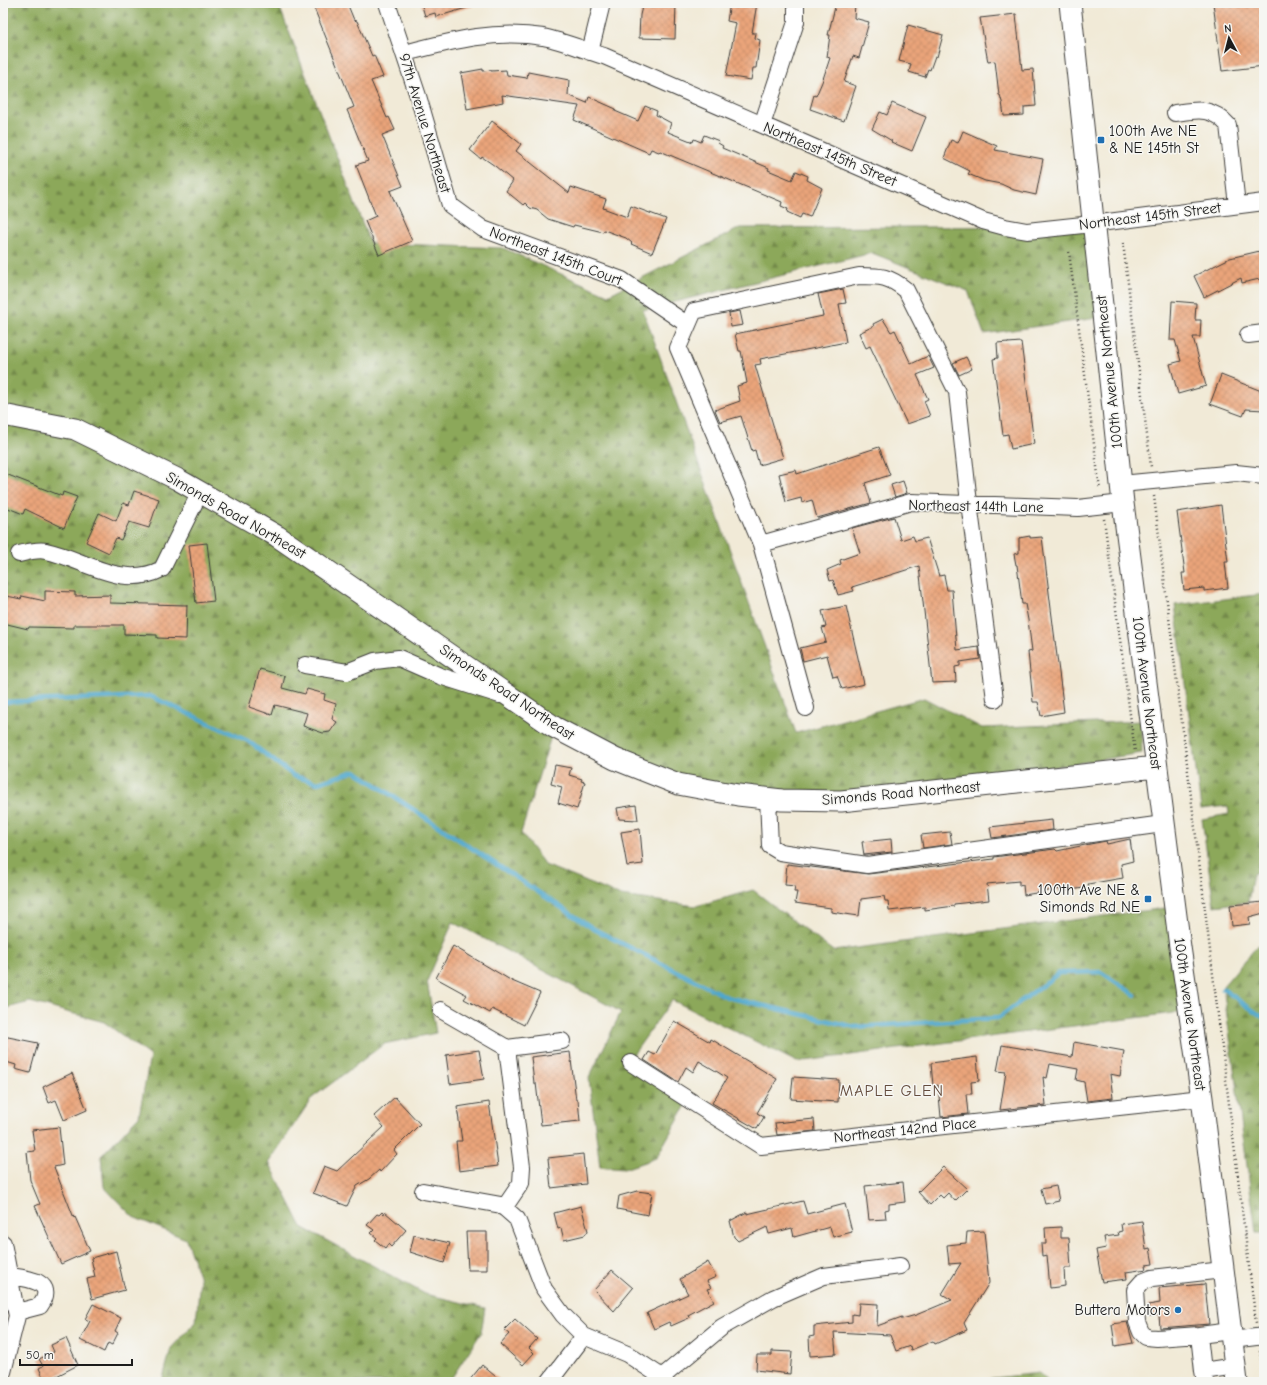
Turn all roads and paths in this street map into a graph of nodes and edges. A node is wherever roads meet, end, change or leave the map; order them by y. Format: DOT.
graph roads {
  1 [pos="387,3"];
  2 [pos="602,3"];
  3 [pos="796,3"];
  4 [pos="1070,3"];
  5 [pos="590,52"];
  6 [pos="405,53"];
  7 [pos="1175,113"];
  8 [pos="762,125"];
  9 [pos="1264,202"];
  10 [pos="1237,205"];
  11 [pos="1092,224"];
  12 [pos="484,228"];
  13 [pos="1123,243"];
  14 [pos="688,325"];
  15 [pos="1264,333"];
  16 [pos="1248,335"];
  17 [pos="3,415"];
  18 [pos="1264,476"];
  19 [pos="1153,481"];
  20 [pos="200,492"];
  21 [pos="1122,493"];
  22 [pos="969,503"];
  23 [pos="761,544"];
  24 [pos="19,554"];
  25 [pos="306,665"];
  26 [pos="995,699"];
  27 [pos="515,700"];
  28 [pos="806,708"];
  29 [pos="1156,767"];
  30 [pos="768,798"];
  31 [pos="1164,824"];
  32 [pos="441,1010"];
  33 [pos="562,1041"];
  34 [pos="507,1048"];
  35 [pos="630,1063"];
  36 [pos="1202,1098"];
  37 [pos="422,1191"];
  38 [pos="504,1208"];
  39 [pos="3,1243"];
  40 [pos="900,1266"];
  41 [pos="1223,1270"];
  42 [pos="10,1276"];
  43 [pos="17,1312"];
  44 [pos="1260,1334"];
  45 [pos="1199,1335"];
  46 [pos="1231,1335"];
  47 [pos="584,1336"];
  48 [pos="3,1372"];
  49 [pos="1236,1374"];
  50 [pos="1204,1377"];
  51 [pos="664,1379"];
  52 [pos="549,1382"];
  53 [pos="1264,1382"];
  1 -- 6 [label="street, 97th Avenue Northeast"];
  2 -- 5 [label="street"];
  3 -- 8 [label="street"];
  4 -- 11 [label="main road, 100th Avenue Northeast"];
  5 -- 6 [label="street, Northeast 145th Street"];
  5 -- 8 [label="street, Northeast 145th Street"];
  6 -- 12 [label="street, 97th Avenue Northeast"];
  7 -- 10 [label="street"];
  8 -- 11 [label="street, Northeast 145th Street"];
  9 -- 10 [label="street, Northeast 145th Street"];
  10 -- 11 [label="street, Northeast 145th Street"];
  11 -- 21 [label="main road, 100th Avenue Northeast"];
  12 -- 14 [label="street, Northeast 145th Court"];
  13 -- 19 [label="path"];
  14 -- 22 [label="street"];
  14 -- 23 [label="street"];
  15 -- 16 [label="street"];
  17 -- 20 [label="main road, Simonds Road Northeast"];
  18 -- 19 [label="street, Northeast 144th Lane"];
  19 -- 21 [label="street, Northeast 144th Lane"];
  19 -- 44 [label="path"];
  20 -- 24 [label="street"];
  20 -- 27 [label="main road, Simonds Road Northeast"];
  21 -- 22 [label="street, Northeast 144th Lane"];
  21 -- 29 [label="main road, 100th Avenue Northeast"];
  22 -- 23 [label="street, Northeast 144th Lane"];
  22 -- 26 [label="street"];
  23 -- 28 [label="street"];
  25 -- 27 [label="street"];
  27 -- 30 [label="main road, Simonds Road Northeast"];
  29 -- 30 [label="main road, Simonds Road Northeast"];
  29 -- 31 [label="main road, 100th Avenue Northeast"];
  30 -- 31 [label="street"];
  31 -- 36 [label="main road, 100th Avenue Northeast"];
  32 -- 34 [label="street"];
  33 -- 34 [label="street"];
  34 -- 38 [label="street"];
  35 -- 36 [label="street, Northeast 142nd Place"];
  36 -- 41 [label="main road, 100th Avenue Northeast"];
  37 -- 38 [label="street"];
  38 -- 47 [label="street"];
  39 -- 42 [label="street"];
  40 -- 51 [label="street"];
  41 -- 45 [label="street"];
  41 -- 46 [label="main road, 100th Avenue Northeast"];
  42 -- 43 [label="street"];
  42 -- 43 [label="street"];
  43 -- 48 [label="street"];
  44 -- 46 [label="street"];
  44 -- 53 [label="path"];
  45 -- 46 [label="street"];
  45 -- 50 [label="street"];
  46 -- 49 [label="main road, 100th Avenue Northeast"];
  47 -- 51 [label="street"];
  47 -- 52 [label="street"];
  49 -- 50 [label="street"];
}
